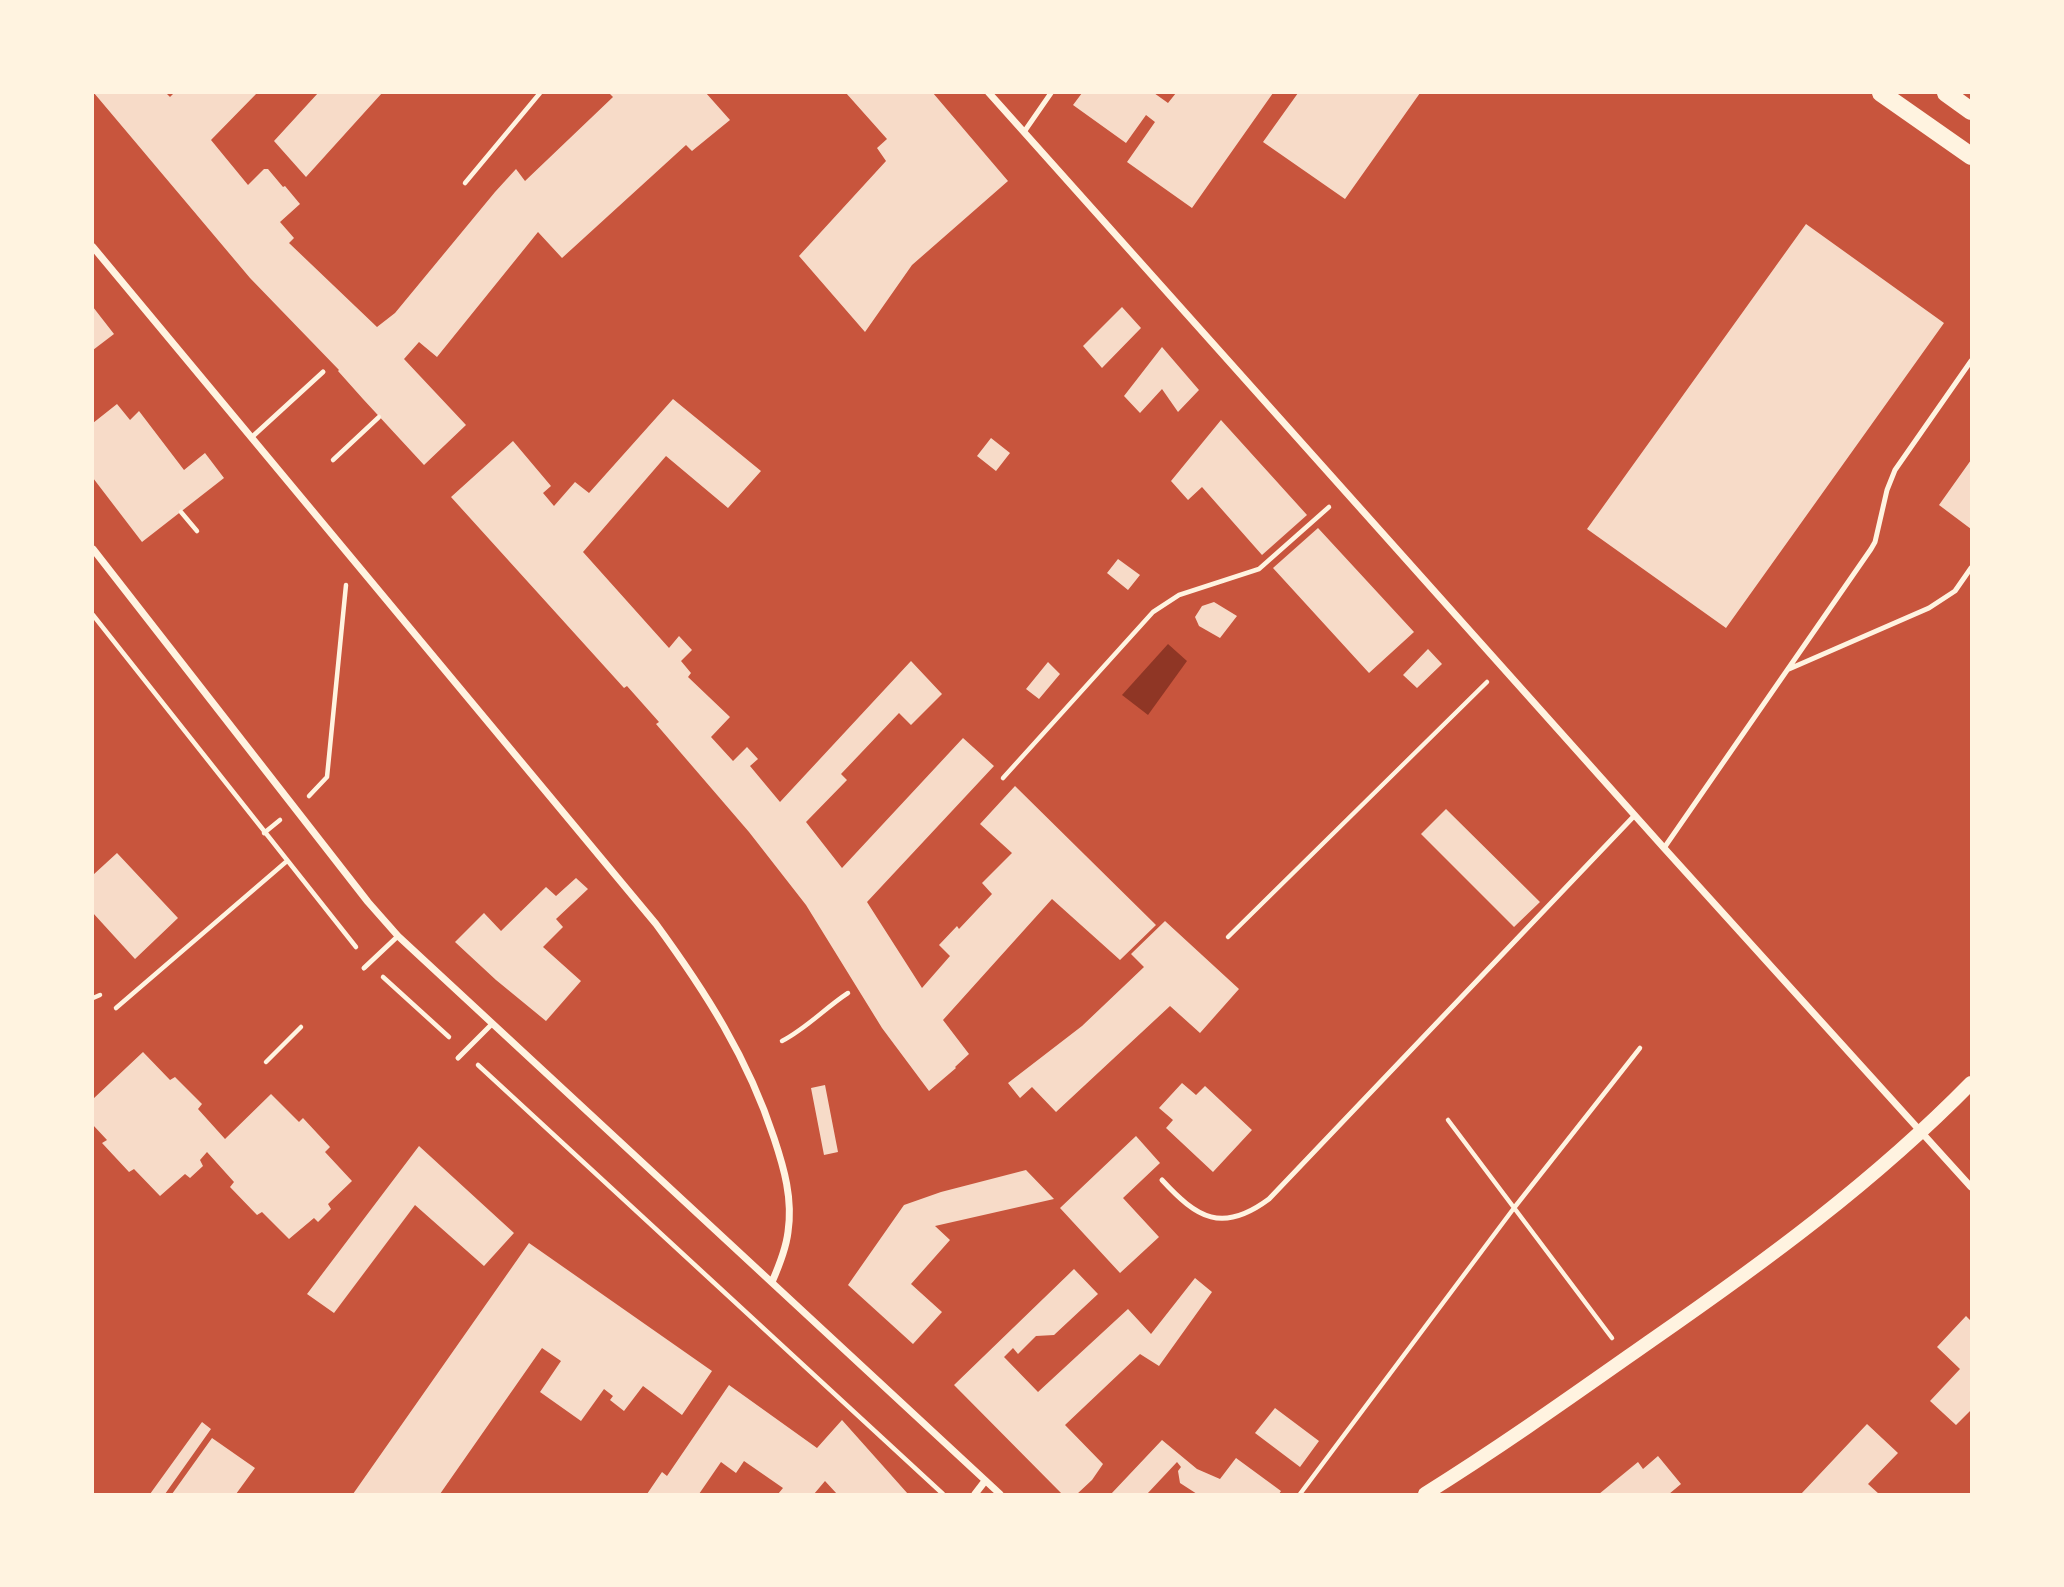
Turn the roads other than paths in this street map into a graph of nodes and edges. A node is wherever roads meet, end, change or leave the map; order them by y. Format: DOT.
graph roads {
  1 [pos="989,93"];
  2 [pos="1051,93"];
  3 [pos="1881,93"];
  4 [pos="1946,93"];
  5 [pos="1963,93"];
  6 [pos="1971,111"];
  7 [pos="1024,132"];
  8 [pos="1971,156"];
  9 [pos="93,247"];
  10 [pos="1971,362"];
  11 [pos="323,372"];
  12 [pos="253,437"];
  13 [pos="93,549"];
  14 [pos="1971,568"];
  15 [pos="1786,671"];
  16 [pos="1635,816"];
  17 [pos="1664,848"];
  18 [pos="398,936"];
  19 [pos="366,966"];
  20 [pos="492,1024"];
  21 [pos="458,1058"];
  22 [pos="1971,1083"];
  23 [pos="1922,1132"];
  24 [pos="1162,1180"];
  25 [pos="1971,1187"];
  26 [pos="772,1282"];
  27 [pos="985,1481"];
  28 [pos="975,1494"];
  29 [pos="1000,1494"];
  30 [pos="1425,1494"];
  1 -- 7 [label="street"];
  2 -- 7 [label="lane"];
  3 -- 8 [label="main road"];
  4 -- 6 [label="main road"];
  5 -- 6 [label="lane"];
  7 -- 16 [label="street"];
  9 -- 12 [label="street"];
  10 -- 15 [label="lane"];
  11 -- 12 [label="lane"];
  12 -- 26 [label="street"];
  13 -- 18 [label="street"];
  14 -- 15 [label="lane"];
  15 -- 17 [label="lane"];
  16 -- 17 [label="street"];
  16 -- 24 [label="lane"];
  17 -- 23 [label="street"];
  18 -- 19 [label="lane"];
  18 -- 20 [label="street"];
  20 -- 21 [label="lane"];
  20 -- 26 [label="street"];
  22 -- 23 [label="main road"];
  23 -- 25 [label="street"];
  23 -- 30 [label="main road"];
  26 -- 27 [label="street"];
  27 -- 28 [label="street"];
  27 -- 29 [label="street"];
}
